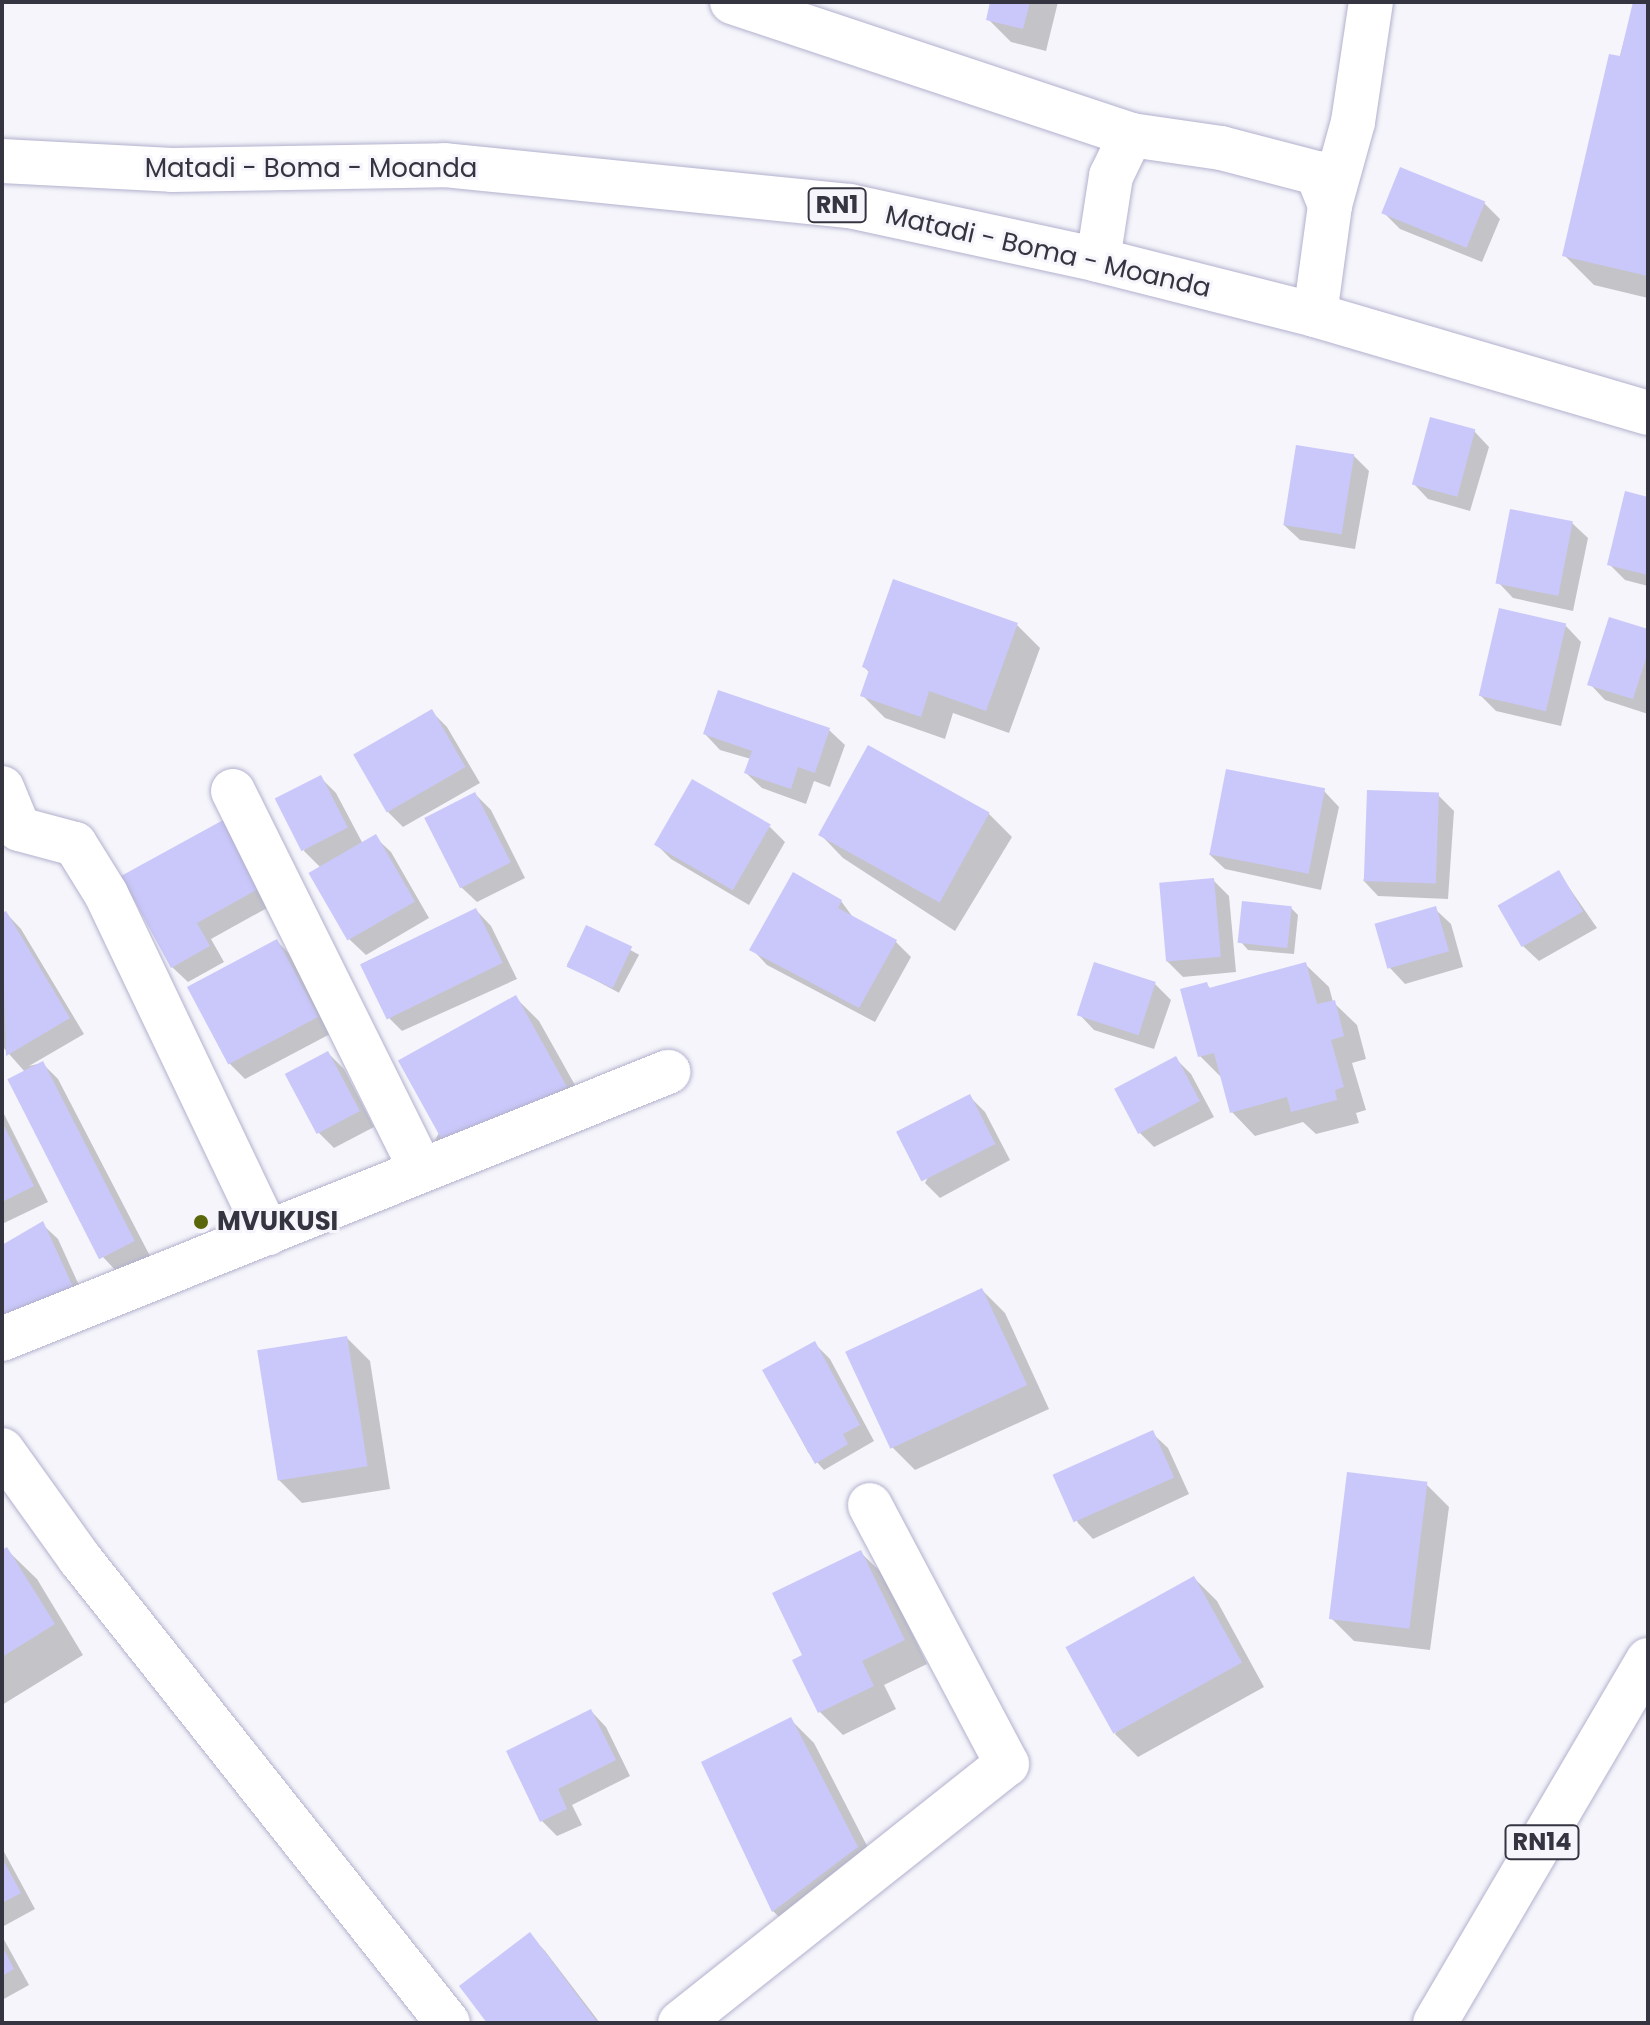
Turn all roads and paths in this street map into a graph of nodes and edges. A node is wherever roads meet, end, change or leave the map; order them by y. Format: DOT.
graph roads {
  1 [pos="732,2"];
  2 [pos="1371,2"];
  3 [pos="1131,135"];
  4 [pos="2,161"];
  5 [pos="1330,205"];
  6 [pos="1098,260"];
  7 [pos="1315,315"];
  8 [pos="1648,413"];
  9 [pos="2,788"];
  10 [pos="233,791"];
  11 [pos="668,1072"];
  12 [pos="421,1170"];
  13 [pos="268,1233"];
  14 [pos="2,1339"];
  15 [pos="2,1450"];
  16 [pos="870,1505"];
  17 [pos="1648,1660"];
  18 [pos="448,2023"];
  19 [pos="680,2023"];
  20 [pos="1435,2023"];
  1 -- 3 [label="main road"];
  2 -- 5 [label="main road"];
  3 -- 5 [label="main road"];
  3 -- 6 [label="main road"];
  4 -- 6 [label="main road, Matadi - Boma - Moanda / RN1"];
  5 -- 7 [label="main road"];
  6 -- 7 [label="main road, Matadi - Boma - Moanda / RN1"];
  7 -- 8 [label="main road, Matadi - Boma - Moanda / RN1"];
  9 -- 13 [label="main road"];
  10 -- 12 [label="main road"];
  11 -- 12 [label="main road"];
  12 -- 13 [label="main road"];
  13 -- 14 [label="main road"];
  15 -- 18 [label="main road"];
  16 -- 19 [label="main road"];
  17 -- 20 [label="main road, RN14"];
}
